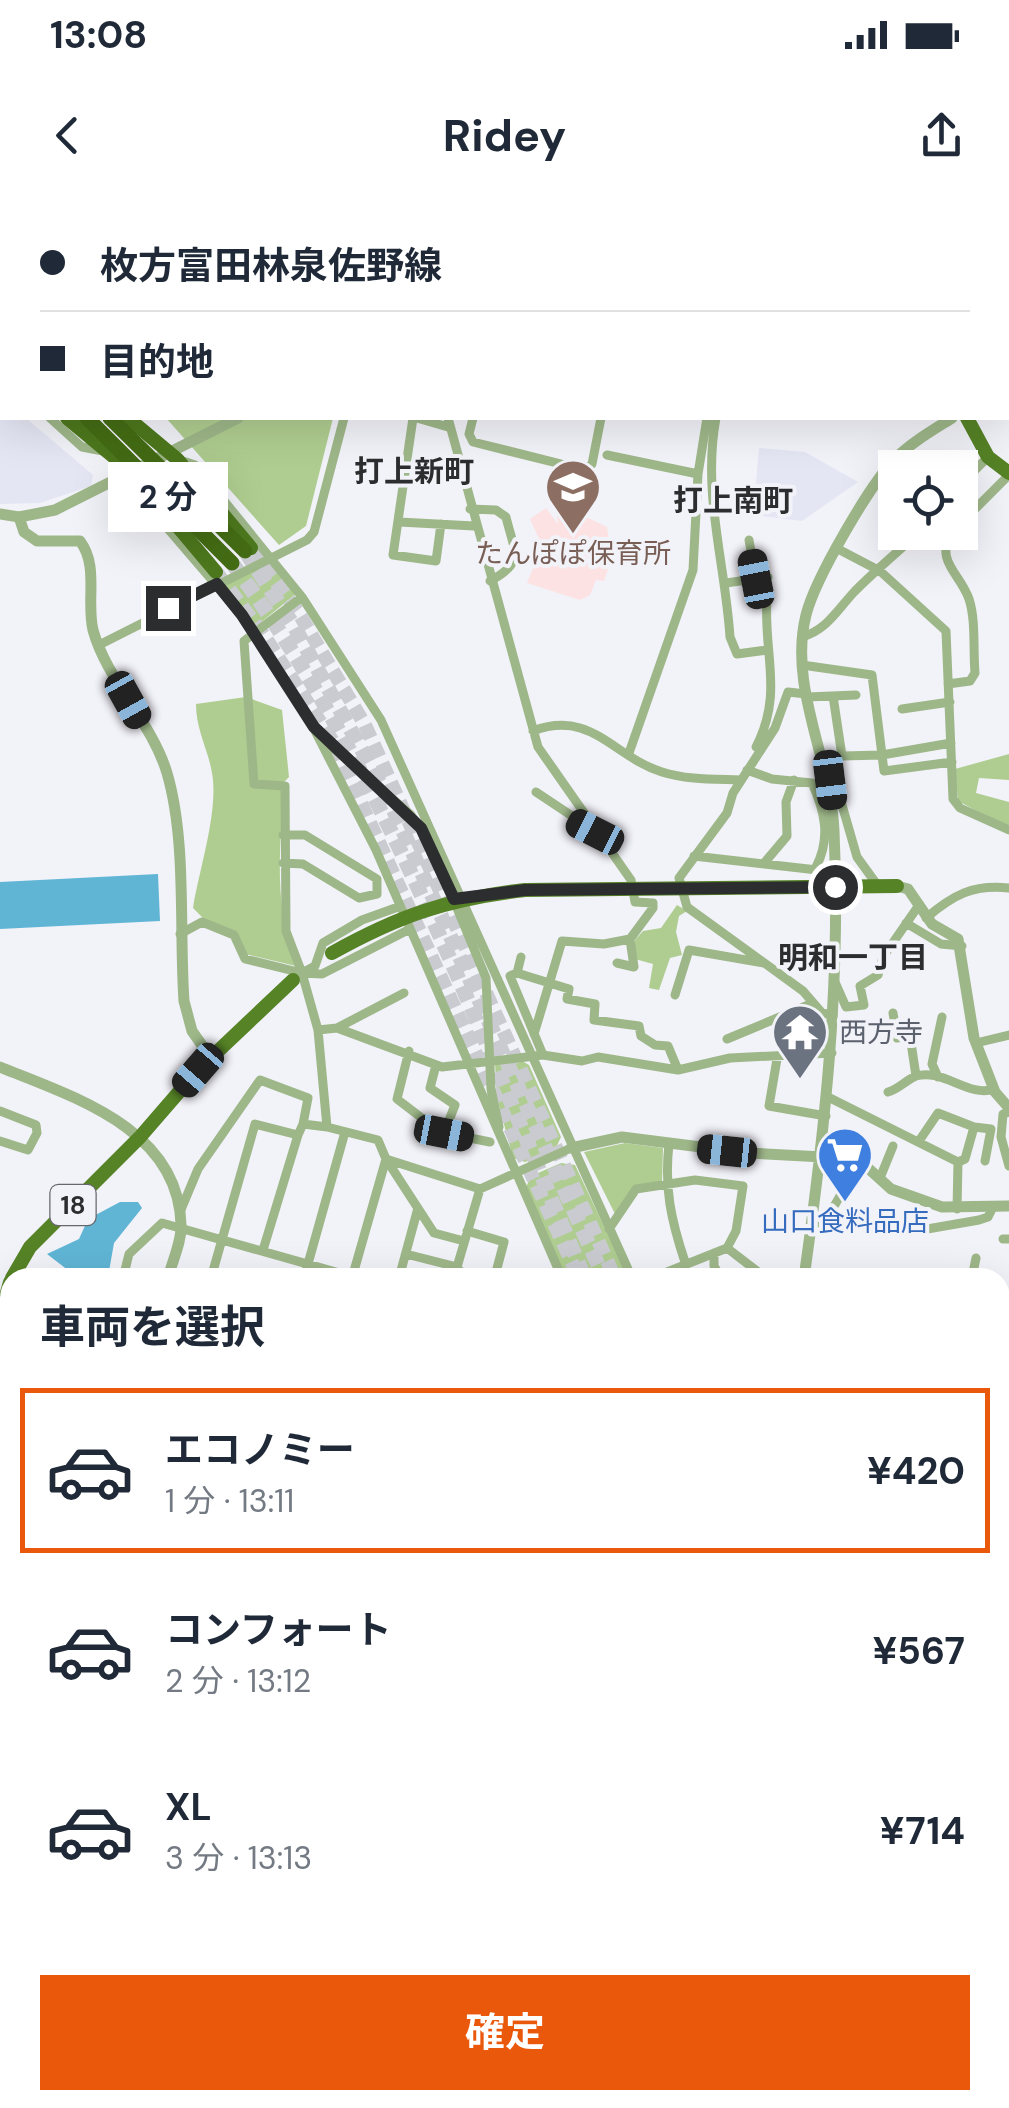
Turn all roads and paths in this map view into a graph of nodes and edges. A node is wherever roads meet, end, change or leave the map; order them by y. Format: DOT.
graph roads {
  1 [pos="52,420"];
  2 [pos="70,420"];
  3 [pos="89,420"];
  4 [pos="112,420"];
  5 [pos="130,420"];
  6 [pos="138,420"];
  7 [pos="234,420"];
  8 [pos="343,420"];
  9 [pos="415,420"];
  10 [pos="472,420"];
  11 [pos="601,420"];
  12 [pos="707,420"];
  13 [pos="716,420"];
  14 [pos="949,420"];
  15 [pos="968,420"];
  16 [pos="448,422"];
  17 [pos="149,435"];
  18 [pos="111,453"];
  19 [pos="172,455"];
  20 [pos="607,455"];
  21 [pos="988,457"];
  22 [pos="978,467"];
  23 [pos="1008,470"];
  24 [pos="131,472"];
  25 [pos="698,474"];
  26 [pos="164,488"];
  27 [pos="978,504"];
  28 [pos="470,510"];
  29 [pos="0,514"];
  30 [pos="19,517"];
  31 [pos="399,522"];
  32 [pos="441,524"];
  33 [pos="474,526"];
  34 [pos="749,540"];
  35 [pos="838,549"];
  36 [pos="248,550"];
  37 [pos="902,550"];
  38 [pos="946,550"];
  39 [pos="270,556"];
  40 [pos="232,564"];
  41 [pos="880,571"];
  42 [pos="768,577"];
  43 [pos="217,578"];
  44 [pos="756,579"];
  45 [pos="490,581"];
  46 [pos="726,584"];
  47 [pos="302,597"];
  48 [pos="767,597"];
  49 [pos="254,634"];
  50 [pos="802,637"];
  51 [pos="99,645"];
  52 [pos="767,650"];
  53 [pos="802,665"];
  54 [pos="948,684"];
  55 [pos="856,694"];
  56 [pos="807,696"];
  57 [pos="833,696"];
  58 [pos="950,702"];
  59 [pos="902,709"];
  60 [pos="314,727"];
  61 [pos="533,731"];
  62 [pos="952,743"];
  63 [pos="629,753"];
  64 [pos="882,755"];
  65 [pos="952,762"];
  66 [pos="748,769"];
  67 [pos="741,780"];
  68 [pos="794,780"];
  69 [pos="536,792"];
  70 [pos="842,804"];
  71 [pos="1009,830"];
  72 [pos="595,832"];
  73 [pos="282,835"];
  74 [pos="694,856"];
  75 [pos="765,862"];
  76 [pos="284,864"];
  77 [pos="816,867"];
  78 [pos="835,879"];
  79 [pos="878,886"];
  80 [pos="897,886"];
  81 [pos="679,888"];
  82 [pos="1009,888"];
  83 [pos="632,889"];
  84 [pos="458,899"];
  85 [pos="398,906"];
  86 [pos="919,906"];
  87 [pos="926,918"];
  88 [pos="906,922"];
  89 [pos="408,930"];
  90 [pos="180,934"];
  91 [pos="630,940"];
  92 [pos="962,946"];
  93 [pos="332,953"];
  94 [pos="521,957"];
  95 [pos="617,962"];
  96 [pos="766,963"];
  97 [pos="517,973"];
  98 [pos="298,976"];
  99 [pos="835,982"];
  100 [pos="549,984"];
  101 [pos="404,992"];
  102 [pos="675,995"];
  103 [pos="813,1003"];
  104 [pos="893,1013"];
  105 [pos="833,1015"];
  106 [pos="942,1017"];
  107 [pos="337,1028"];
  108 [pos="318,1030"];
  109 [pos="534,1034"];
  110 [pos="1009,1036"];
  111 [pos="727,1038"];
  112 [pos="976,1043"];
  113 [pos="409,1051"];
  114 [pos="832,1053"];
  115 [pos="529,1056"];
  116 [pos="544,1056"];
  117 [pos="211,1058"];
  118 [pos="777,1058"];
  119 [pos="465,1062"];
  120 [pos="436,1065"];
  121 [pos="0,1067"];
  122 [pos="678,1070"];
  123 [pos="916,1076"];
  124 [pos="938,1077"];
  125 [pos="994,1089"];
  126 [pos="888,1092"];
  127 [pos="828,1097"];
  128 [pos="1009,1110"];
  129 [pos="0,1111"];
  130 [pos="235,1116"];
  131 [pos="826,1116"];
  132 [pos="255,1124"];
  133 [pos="303,1124"];
  134 [pos="327,1127"];
  135 [pos="974,1127"];
  136 [pos="344,1132"];
  137 [pos="444,1133"];
  138 [pos="298,1135"];
  139 [pos="140,1137"];
  140 [pos="996,1138"];
  141 [pos="0,1141"];
  142 [pos="919,1141"];
  143 [pos="490,1142"];
  144 [pos="502,1142"];
  145 [pos="668,1144"];
  146 [pos="893,1146"];
  147 [pos="571,1148"];
  148 [pos="821,1156"];
  149 [pos="386,1158"];
  150 [pos="985,1161"];
  151 [pos="958,1162"];
  152 [pos="859,1163"];
  153 [pos="1009,1166"];
  154 [pos="515,1174"];
  155 [pos="880,1178"];
  156 [pos="665,1184"];
  157 [pos="480,1189"];
  158 [pos="993,1206"];
  159 [pos="1009,1206"];
  160 [pos="418,1208"];
  161 [pos="957,1209"];
  162 [pos="181,1221"];
  163 [pos="609,1228"];
  164 [pos="811,1228"];
  165 [pos="910,1232"];
  166 [pos="466,1236"];
  167 [pos="222,1239"];
  168 [pos="727,1248"];
  169 [pos="263,1250"];
  170 [pos="714,1252"];
  171 [pos="406,1254"];
  172 [pos="976,1258"];
  173 [pos="685,1262"];
  174 [pos="308,1264"];
  175 [pos="444,1265"];
  176 [pos="457,1267"];
  177 [pos="18,1268"];
  178 [pos="125,1268"];
  179 [pos="170,1268"];
  180 [pos="214,1268"];
  181 [pos="307,1268"];
  182 [pos="322,1268"];
  183 [pos="356,1268"];
  184 [pos="402,1268"];
  185 [pos="443,1268"];
  186 [pos="497,1268"];
  187 [pos="557,1268"];
  188 [pos="627,1268"];
  189 [pos="677,1268"];
  190 [pos="715,1268"];
  191 [pos="753,1268"];
  192 [pos="805,1268"];
  193 [pos="974,1268"];
  1 -- 18 [label="street"];
  2 -- 18 [label="highway"];
  3 -- 26 [label="highway"];
  4 -- 26 [label="highway"];
  5 -- 17 [label="highway"];
  6 -- 17 [label="street"];
  7 -- 19 [label="street"];
  8 -- 39 [label="street"];
  9 -- 31 [label="street"];
  10 -- 11 [label="street"];
  12 -- 25 [label="street"];
  13 -- 46 [label="street"];
  14 -- 35 [label="street"];
  15 -- 21 [label="main road"];
  16 -- 28 [label="street"];
  17 -- 19 [label="highway"];
  18 -- 24 [label="highway"];
  19 -- 24 [label="street"];
  19 -- 36 [label="highway"];
  19 -- 39 [label="street"];
  20 -- 25 [label="street"];
  21 -- 22 [label="street"];
  21 -- 23 [label="main road"];
  23 -- 27 [label="street"];
  24 -- 26 [label="highway"];
  24 -- 30 [label="street"];
  25 -- 63 [label="street"];
  26 -- 36 [label="highway"];
  26 -- 40 [label="highway"];
  26 -- 43 [label="highway"];
  28 -- 33 [label="street"];
  28 -- 45 [label="street"];
  29 -- 30 [label="street"];
  30 -- 51 [label="street"];
  31 -- 32 [label="street"];
  31 -- 32 [label="street"];
  32 -- 33 [label="street"];
  33 -- 45 [label="street"];
  34 -- 44 [label="street"];
  35 -- 41 [label="street"];
  35 -- 50 [label="street"];
  37 -- 41 [label="street"];
  38 -- 54 [label="street"];
  39 -- 43 [label="street"];
  39 -- 47 [label="street"];
  41 -- 50 [label="street"];
  41 -- 54 [label="street"];
  42 -- 44 [label="street"];
  43 -- 49 [label="street"];
  43 -- 51 [label="street"];
  44 -- 46 [label="street"];
  45 -- 61 [label="street"];
  46 -- 52 [label="street"];
  47 -- 49 [label="street"];
  47 -- 84 [label="street"];
  48 -- 52 [label="street"];
  49 -- 60 [label="street"];
  49 -- 73 [label="street"];
  50 -- 53 [label="street"];
  51 -- 90 [label="street"];
  52 -- 66 [label="street"];
  53 -- 56 [label="street"];
  53 -- 64 [label="street"];
  54 -- 58 [label="street"];
  55 -- 57 [label="street"];
  56 -- 57 [label="street"];
  56 -- 66 [label="street"];
  56 -- 78 [label="street"];
  57 -- 64 [label="street"];
  58 -- 59 [label="street"];
  58 -- 62 [label="street"];
  60 -- 84 [label="street"];
  60 -- 85 [label="street"];
  61 -- 63 [label="street"];
  61 -- 72 [label="street"];
  62 -- 64 [label="street"];
  62 -- 65 [label="street"];
  63 -- 67 [label="street"];
  64 -- 65 [label="street"];
  65 -- 71 [label="street"];
  66 -- 67 [label="street"];
  66 -- 68 [label="street"];
  67 -- 74 [label="street"];
  68 -- 75 [label="street"];
  68 -- 77 [label="street"];
  69 -- 72 [label="street"];
  70 -- 79 [label="street"];
  72 -- 83 [label="street"];
  73 -- 76 [label="street"];
  73 -- 76 [label="street"];
  74 -- 75 [label="street"];
  74 -- 81 [label="street"];
  75 -- 77 [label="street"];
  76 -- 98 [label="street"];
  77 -- 78 [label="street"];
  78 -- 79 [label="main road"];
  78 -- 81 [label="main road"];
  78 -- 99 [label="street"];
  79 -- 80 [label="main road"];
  80 -- 86 [label="street"];
  81 -- 83 [label="main road"];
  81 -- 96 [label="street"];
  82 -- 87 [label="street"];
  83 -- 84 [label="main road"];
  83 -- 91 [label="street"];
  84 -- 93 [label="main road"];
  84 -- 115 [label="street"];
  84 -- 144 [label="street"];
  85 -- 89 [label="street"];
  85 -- 98 [label="street"];
  86 -- 87 [label="street"];
  86 -- 88 [label="street"];
  87 -- 92 [label="street"];
  88 -- 92 [label="street"];
  88 -- 99 [label="street"];
  89 -- 98 [label="street"];
  89 -- 119 [label="street"];
  90 -- 98 [label="street"];
  90 -- 117 [label="street"];
  91 -- 95 [label="street"];
  91 -- 100 [label="street"];
  92 -- 112 [label="street"];
  94 -- 97 [label="street"];
  96 -- 102 [label="street"];
  96 -- 103 [label="street"];
  97 -- 100 [label="street"];
  97 -- 109 [label="street"];
  98 -- 108 [label="street"];
  98 -- 117 [label="main road, 18"];
  99 -- 105 [label="street"];
  100 -- 109 [label="street"];
  100 -- 122 [label="street"];
  101 -- 107 [label="street"];
  103 -- 105 [label="street"];
  103 -- 111 [label="street"];
  104 -- 123 [label="street"];
  105 -- 114 [label="street"];
  106 -- 124 [label="street"];
  107 -- 108 [label="street"];
  107 -- 113 [label="street"];
  108 -- 134 [label="street"];
  109 -- 116 [label="street"];
  110 -- 112 [label="street"];
  112 -- 125 [label="street"];
  113 -- 120 [label="street"];
  113 -- 137 [label="street"];
  114 -- 118 [label="street"];
  114 -- 127 [label="street"];
  115 -- 116 [label="street"];
  115 -- 119 [label="street"];
  115 -- 147 [label="street"];
  116 -- 122 [label="street"];
  117 -- 139 [label="main road, 18"];
  118 -- 122 [label="street"];
  118 -- 131 [label="street"];
  119 -- 120 [label="street"];
  119 -- 144 [label="street"];
  120 -- 137 [label="street"];
  121 -- 139 [label="street"];
  123 -- 124 [label="street"];
  123 -- 126 [label="street"];
  124 -- 125 [label="street"];
  125 -- 128 [label="street"];
  127 -- 131 [label="street"];
  127 -- 142 [label="street"];
  128 -- 140 [label="street"];
  129 -- 141 [label="street"];
  130 -- 132 [label="street"];
  130 -- 133 [label="street"];
  130 -- 162 [label="street"];
  131 -- 148 [label="street"];
  132 -- 138 [label="street"];
  132 -- 167 [label="street"];
  133 -- 134 [label="street"];
  133 -- 138 [label="street"];
  134 -- 136 [label="street"];
  135 -- 140 [label="street"];
  135 -- 142 [label="street"];
  135 -- 151 [label="street"];
  136 -- 149 [label="street"];
  136 -- 174 [label="street"];
  137 -- 143 [label="street"];
  138 -- 169 [label="street"];
  139 -- 162 [label="street"];
  139 -- 177 [label="main road, 18"];
  140 -- 150 [label="street"];
  140 -- 153 [label="street"];
  142 -- 151 [label="street"];
  144 -- 154 [label="street"];
  145 -- 147 [label="street"];
  145 -- 148 [label="street"];
  145 -- 156 [label="street"];
  146 -- 155 [label="street"];
  147 -- 154 [label="street"];
  147 -- 163 [label="street"];
  148 -- 152 [label="street"];
  148 -- 164 [label="street"];
  149 -- 157 [label="street"];
  149 -- 160 [label="street"];
  149 -- 183 [label="street"];
  151 -- 161 [label="street"];
  152 -- 155 [label="street"];
  152 -- 164 [label="street"];
  154 -- 157 [label="street"];
  154 -- 187 [label="street"];
  155 -- 161 [label="street"];
  156 -- 163 [label="street"];
  156 -- 168 [label="street"];
  156 -- 173 [label="street"];
  157 -- 166 [label="street"];
  158 -- 159 [label="street"];
  158 -- 161 [label="street"];
  158 -- 165 [label="street"];
  160 -- 166 [label="street"];
  160 -- 171 [label="street"];
  162 -- 167 [label="street"];
  162 -- 178 [label="street"];
  162 -- 179 [label="street"];
  163 -- 188 [label="street"];
  164 -- 192 [label="street"];
  166 -- 176 [label="street"];
  166 -- 186 [label="street"];
  167 -- 169 [label="street"];
  167 -- 180 [label="street"];
  168 -- 170 [label="street"];
  168 -- 191 [label="street"];
  169 -- 174 [label="street"];
  170 -- 173 [label="street"];
  170 -- 190 [label="street"];
  171 -- 175 [label="street"];
  171 -- 184 [label="street"];
  172 -- 193 [label="street"];
  173 -- 189 [label="street"];
  174 -- 181 [label="street"];
  174 -- 182 [label="street"];
  175 -- 176 [label="street"];
  175 -- 185 [label="street"];
}
